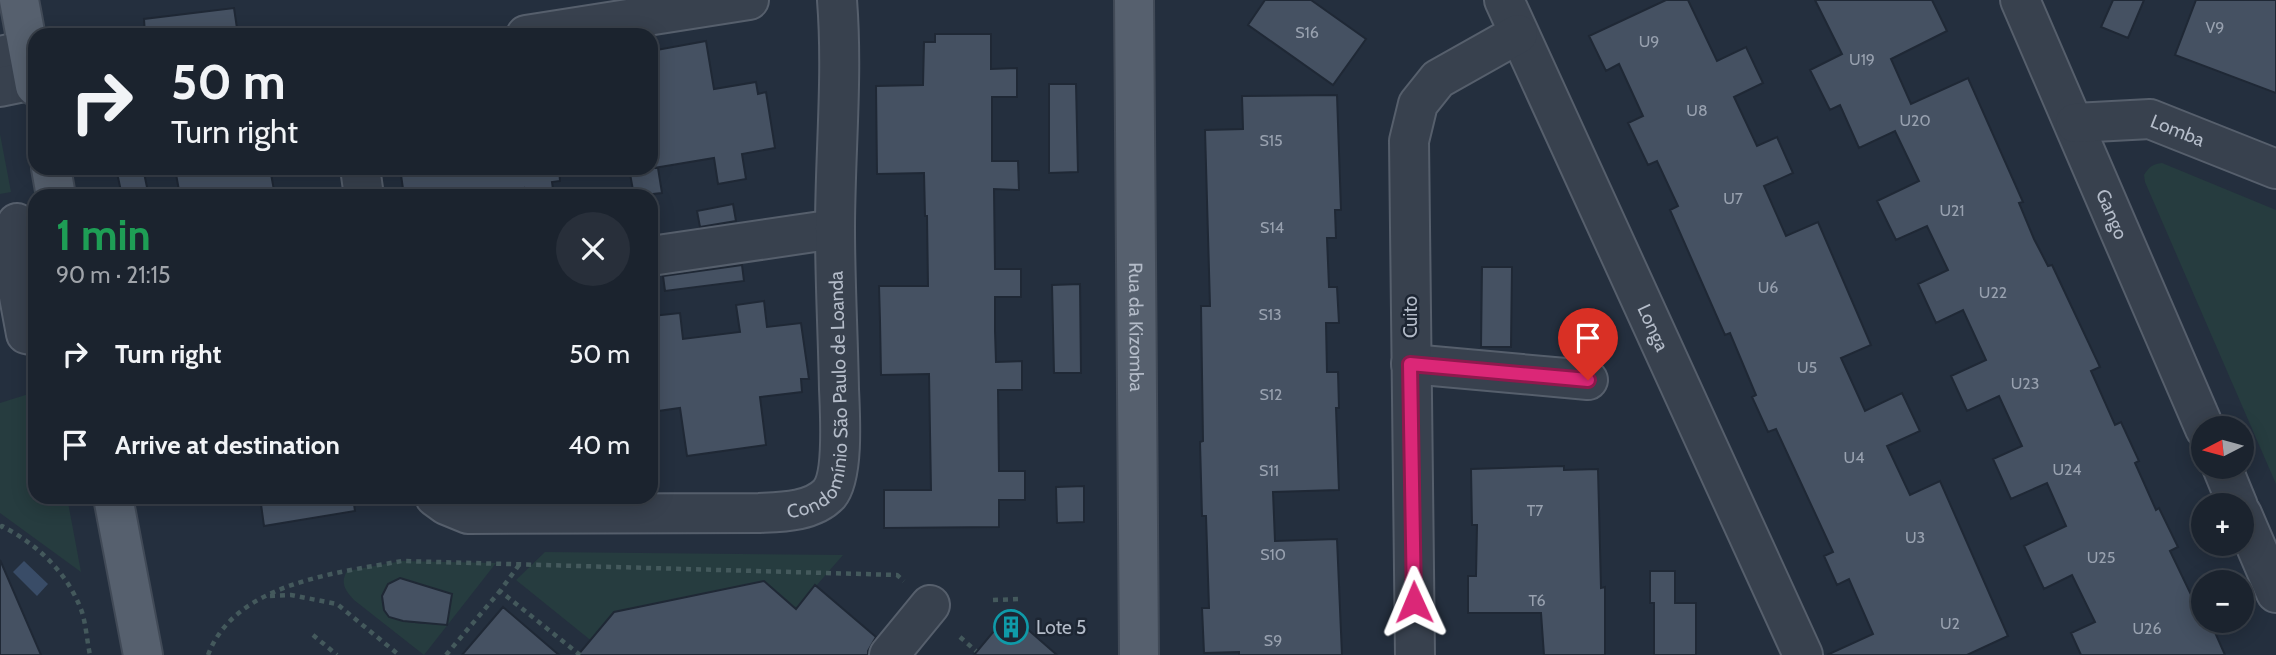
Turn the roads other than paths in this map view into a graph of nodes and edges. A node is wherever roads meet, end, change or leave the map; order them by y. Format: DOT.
graph roads {
  1 [pos="19,0"];
  2 [pos="749,0"];
  3 [pos="837,0"];
  4 [pos="1134,0"];
  5 [pos="2020,0"];
  6 [pos="1511,17"];
  7 [pos="571,28"];
  8 [pos="19,72"];
  9 [pos="2074,123"];
  10 [pos="2276,169"];
  11 [pos="28,219"];
  12 [pos="835,229"];
  13 [pos="658,255"];
  14 [pos="7,273"];
  15 [pos="28,334"];
  16 [pos="1410,364"];
  17 [pos="1588,380"];
  18 [pos="2199,416"];
  19 [pos="114,504"];
  20 [pos="445,504"];
  21 [pos="2254,542"];
  22 [pos="2276,593"];
  23 [pos="930,605"];
  24 [pos="143,655"];
  25 [pos="889,655"];
  26 [pos="1139,655"];
  27 [pos="1415,655"];
  28 [pos="1803,655"];
  1 -- 8 [label="main road"];
  2 -- 7 [label="street"];
  3 -- 12 [label="street, Condomínio São Paulo de Loanda"];
  4 -- 26 [label="main road, Rua da Kizomba"];
  5 -- 9 [label="street, Gango"];
  6 -- 16 [label="street, Cuito"];
  6 -- 28 [label="street, Longa"];
  9 -- 10 [label="street, Lomba"];
  9 -- 18 [label="street, Gango"];
  11 -- 14 [label="street"];
  12 -- 13 [label="street"];
  12 -- 20 [label="street, Condomínio São Paulo de Loanda"];
  14 -- 15 [label="street"];
  16 -- 17 [label="street"];
  16 -- 27 [label="street, Cuito"];
  19 -- 24 [label="main road"];
  21 -- 22 [label="street"];
  23 -- 25 [label="street"];
}
